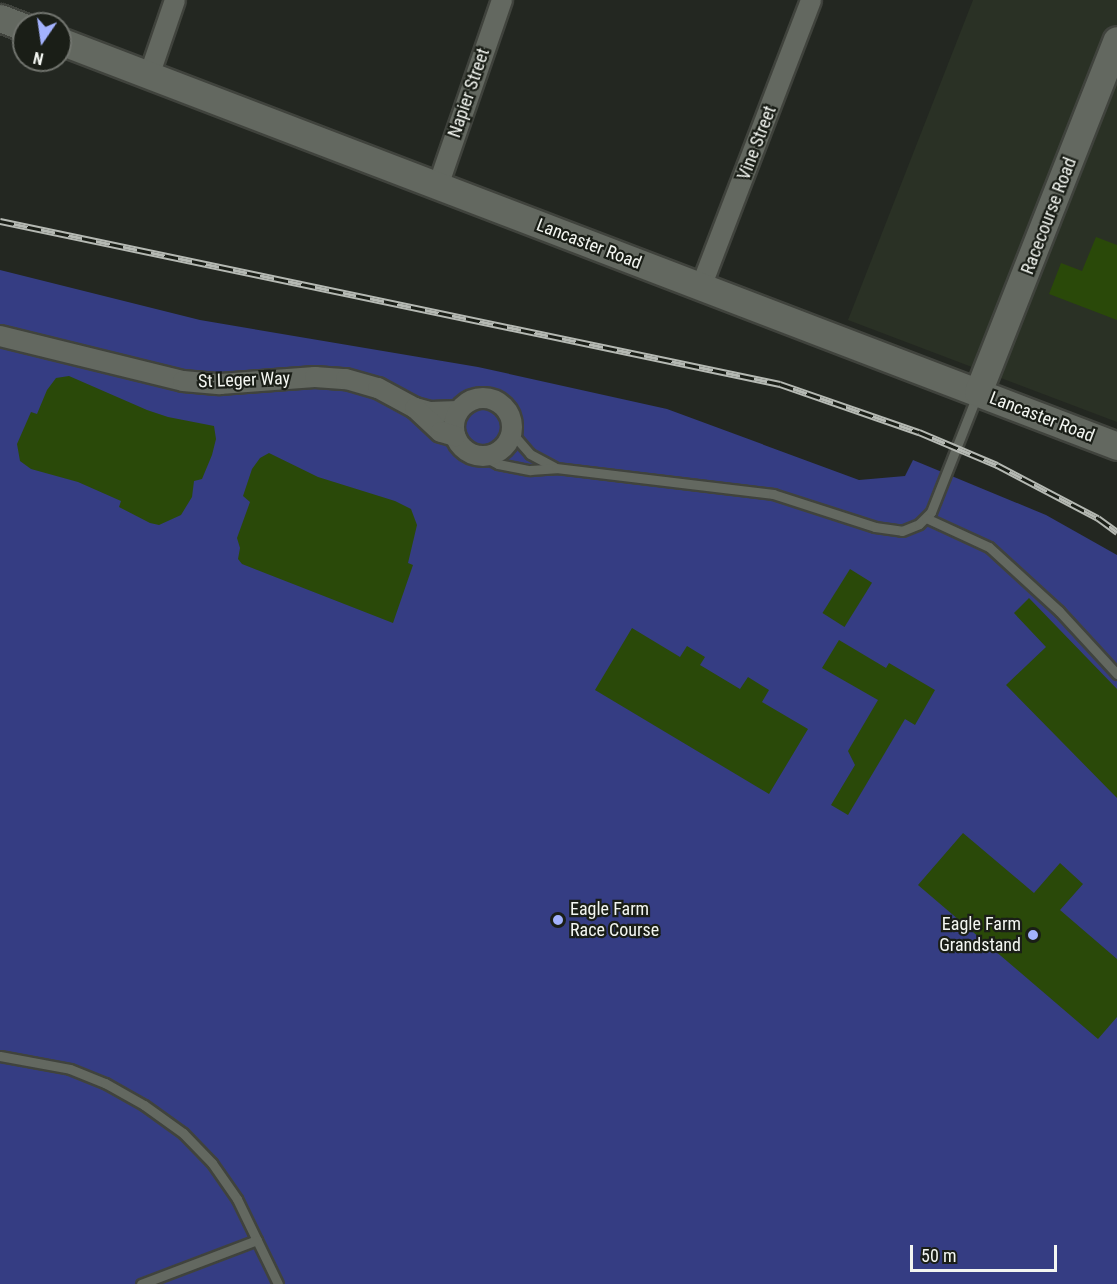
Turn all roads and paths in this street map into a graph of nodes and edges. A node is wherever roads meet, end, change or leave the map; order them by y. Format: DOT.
graph roads {
  1 [pos="175,0"];
  2 [pos="502,0"];
  3 [pos="811,0"];
  4 [pos="1117,40"];
  5 [pos="72,46"];
  6 [pos="149,76"];
  7 [pos="438,186"];
  8 [pos="701,286"];
  9 [pos="0,336"];
  10 [pos="978,392"];
  11 [pos="415,408"];
  12 [pos="458,411"];
  13 [pos="511,432"];
  14 [pos="455,436"];
  15 [pos="1117,446"];
  16 [pos="483,456"];
  17 [pos="556,468"];
  18 [pos="926,518"];
  19 [pos="1117,674"];
  20 [pos="0,1056"];
  21 [pos="257,1240"];
  22 [pos="141,1284"];
  23 [pos="278,1284"];
  1 -- 6 [label="street"];
  2 -- 7 [label="street, Napier Street"];
  3 -- 8 [label="street, Vine Street"];
  4 -- 10 [label="main road, Racecourse Road"];
  5 -- 6 [label="main road, Lancaster Road"];
  6 -- 7 [label="main road, Lancaster Road"];
  7 -- 8 [label="main road, Lancaster Road"];
  8 -- 10 [label="main road, Lancaster Road"];
  9 -- 11 [label="street, St Leger Way"];
  10 -- 15 [label="main road, Lancaster Road"];
  10 -- 18 [label="lane"];
  11 -- 12 [label="street, St Leger Way"];
  11 -- 14 [label="street, St Leger Way"];
  12 -- 13 [label="street"];
  12 -- 14 [label="street"];
  13 -- 16 [label="street"];
  13 -- 17 [label="lane"];
  14 -- 16 [label="street"];
  16 -- 17 [label="lane"];
  17 -- 18 [label="lane"];
  18 -- 19 [label="lane"];
  20 -- 21 [label="lane"];
  21 -- 22 [label="lane"];
  21 -- 23 [label="lane"];
}
